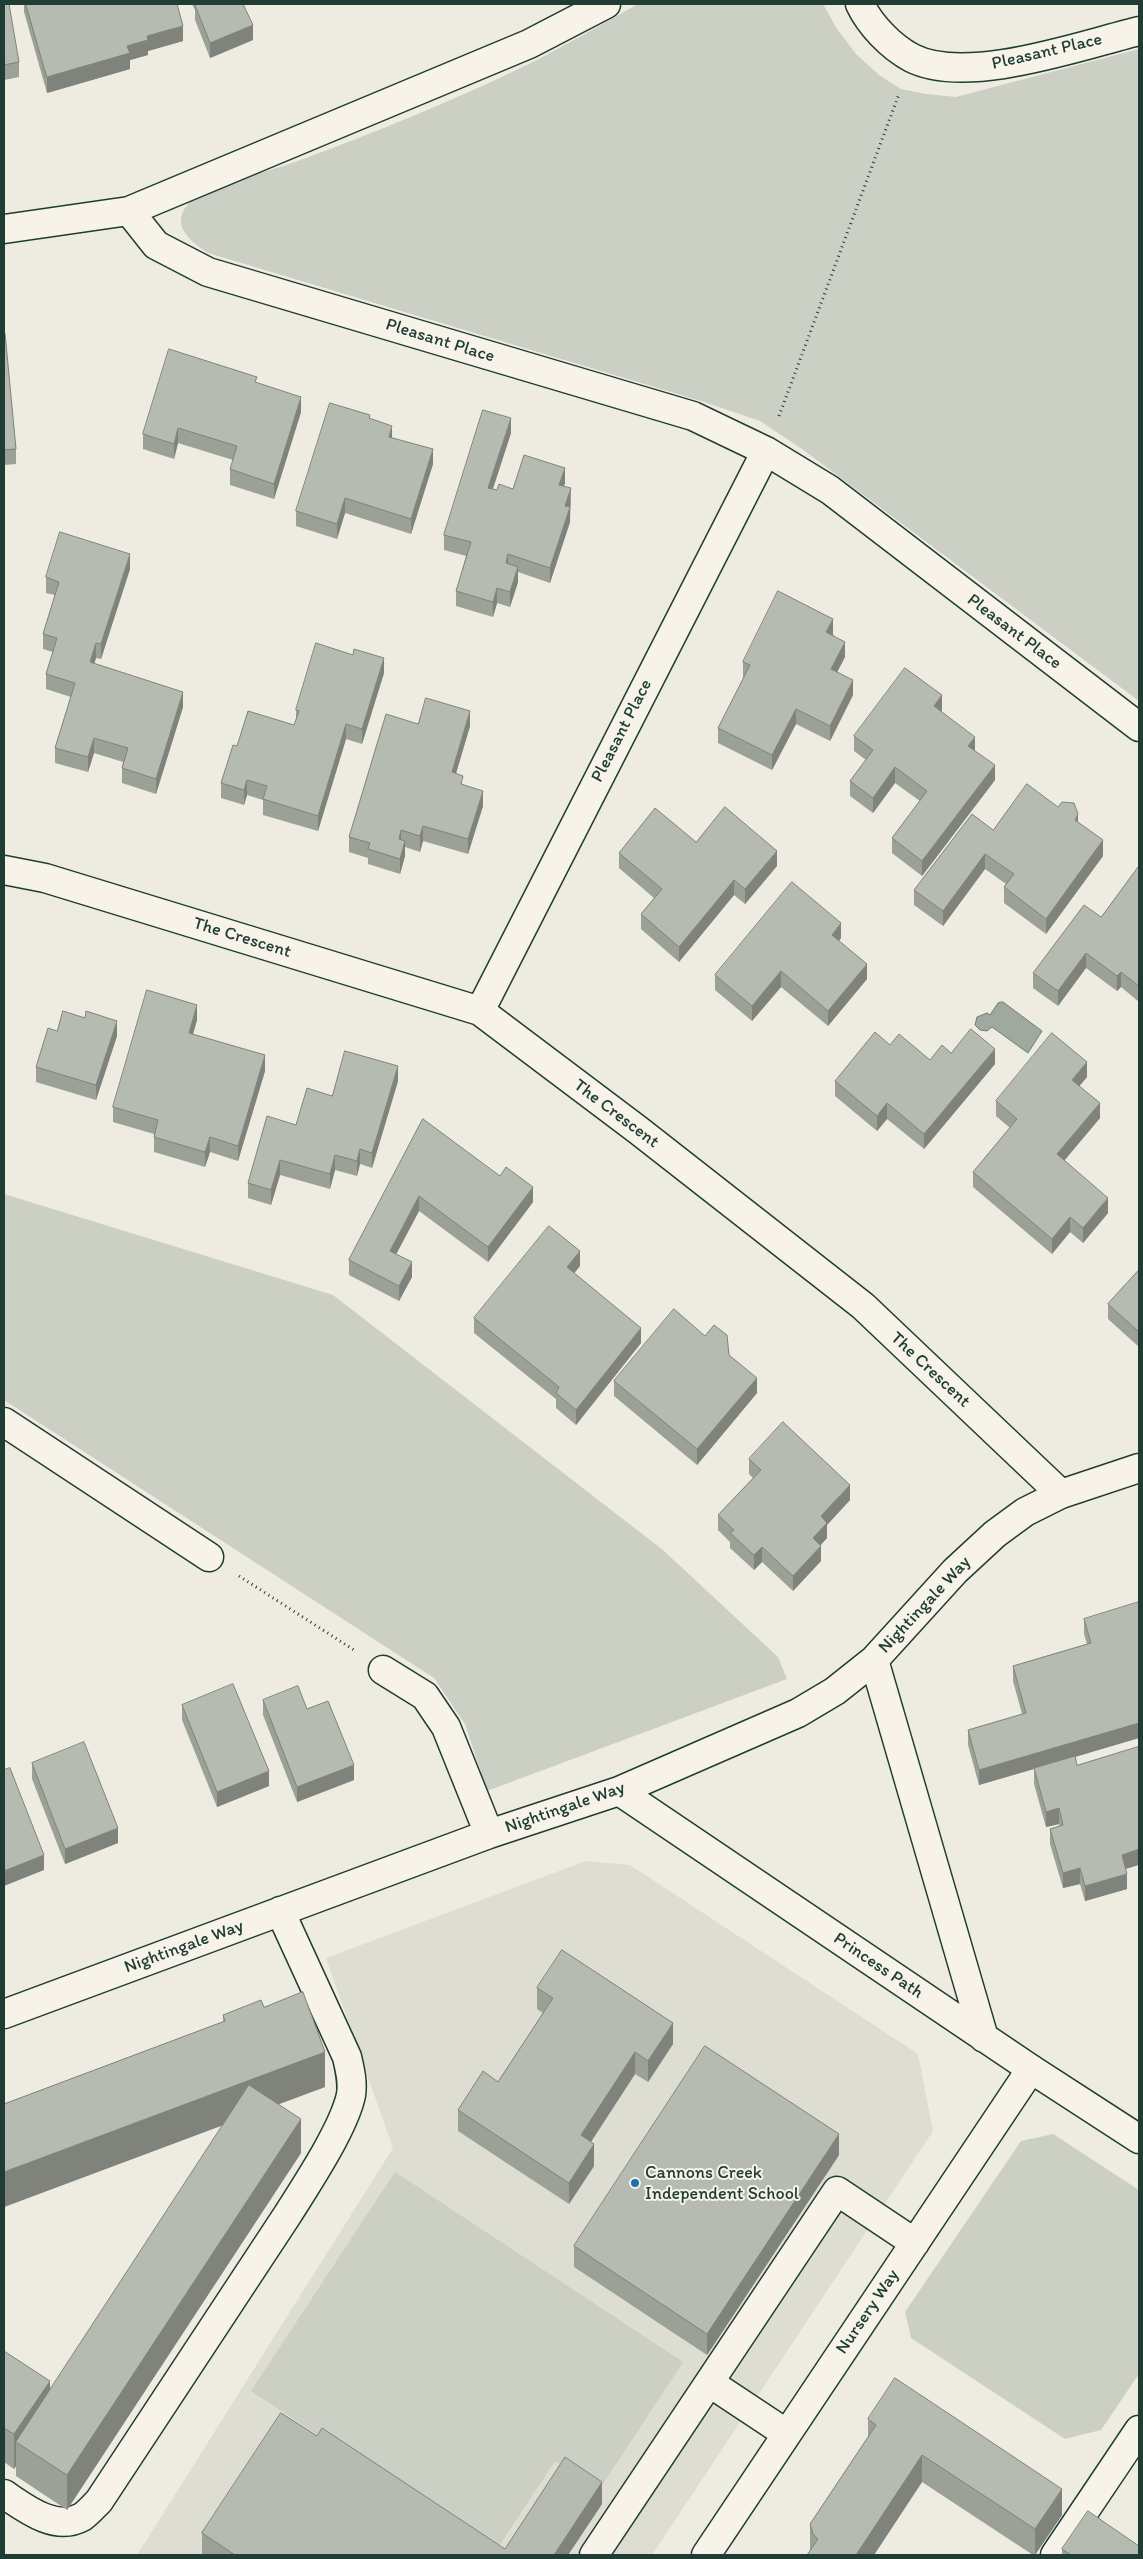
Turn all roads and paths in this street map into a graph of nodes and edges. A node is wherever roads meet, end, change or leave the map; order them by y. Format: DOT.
graph roads {
  1 [pos="606,4"];
  2 [pos="860,4"];
  3 [pos="1139,30"];
  4 [pos="900,89"];
  5 [pos="129,211"];
  6 [pos="4,229"];
  7 [pos="766,451"];
  8 [pos="1139,727"];
  9 [pos="4,870"];
  10 [pos="480,1011"];
  11 [pos="4,1422"];
  12 [pos="1139,1468"];
  13 [pos="1061,1494"];
  14 [pos="209,1557"];
  15 [pos="874,1660"];
  16 [pos="383,1670"];
  17 [pos="619,1791"];
  18 [pos="489,1834"];
  19 [pos="280,1911"];
  20 [pos="4,2014"];
  21 [pos="984,2038"];
  22 [pos="1031,2069"];
  23 [pos="1139,2138"];
  24 [pos="915,2243"];
  25 [pos="710,2383"];
  26 [pos="1139,2430"];
  27 [pos="787,2434"];
  28 [pos="4,2494"];
  29 [pos="594,2555"];
  30 [pos="706,2555"];
  31 [pos="1055,2555"];
  1 -- 5 [label="street"];
  2 -- 3 [label="street, Pleasant Place"];
  4 -- 7 [label="path"];
  5 -- 6 [label="street"];
  5 -- 7 [label="street, Pleasant Place"];
  7 -- 8 [label="street, Pleasant Place"];
  7 -- 10 [label="street, Pleasant Place"];
  9 -- 10 [label="street, The Crescent"];
  10 -- 13 [label="street, The Crescent"];
  11 -- 14 [label="street"];
  12 -- 13 [label="street"];
  13 -- 15 [label="street, Nightingale Way"];
  14 -- 16 [label="path"];
  15 -- 17 [label="street, Nightingale Way"];
  15 -- 21 [label="street"];
  16 -- 18 [label="street"];
  17 -- 18 [label="street, Nightingale Way"];
  17 -- 21 [label="street, Princess Path"];
  18 -- 19 [label="street, Nightingale Way"];
  19 -- 20 [label="street, Nightingale Way"];
  19 -- 28 [label="street"];
  21 -- 22 [label="street, Princess Path"];
  22 -- 23 [label="street, Princess Path"];
  22 -- 24 [label="street, Nursery Way"];
  24 -- 25 [label="street"];
  24 -- 27 [label="street, Nursery Way"];
  25 -- 27 [label="street"];
  25 -- 29 [label="street"];
  26 -- 31 [label="street"];
  27 -- 30 [label="street, Nursery Way"];
}
